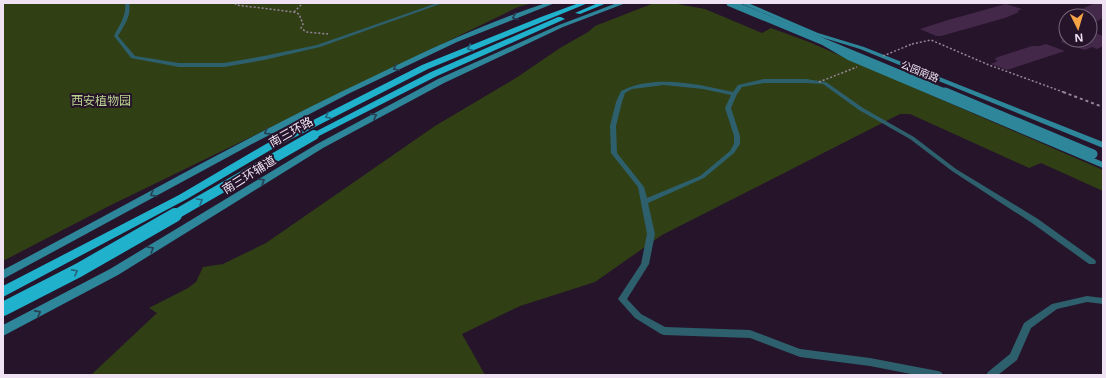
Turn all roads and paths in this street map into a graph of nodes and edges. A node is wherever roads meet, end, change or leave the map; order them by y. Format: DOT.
graph roads {
  1 [pos="127,3"];
  2 [pos="235,3"];
  3 [pos="303,3"];
  4 [pos="441,3"];
  5 [pos="552,3"];
  6 [pos="585,3"];
  7 [pos="604,3"];
  8 [pos="623,3"];
  9 [pos="729,3"];
  10 [pos="740,3"];
  11 [pos="743,3"];
  12 [pos="294,12"];
  13 [pos="333,41"];
  14 [pos="912,44"];
  15 [pos="734,94"];
  16 [pos="1103,107"];
  17 [pos="1101,151"];
  18 [pos="1103,165"];
  19 [pos="645,202"];
  20 [pos="1092,262"];
  21 [pos="3,275"];
  22 [pos="3,292"];
  23 [pos="1103,301"];
  24 [pos="3,309"];
  25 [pos="3,331"];
  26 [pos="938,375"];
  27 [pos="991,375"];
  1 -- 13 [label="lane"];
  2 -- 12 [label="path"];
  3 -- 12 [label="path"];
  4 -- 13 [label="lane"];
  5 -- 21 [label="main road, one-way"];
  6 -- 22 [label="highway, 南三环路, one-way"];
  24 -- 7 [label="highway, 南三环路, one-way, bridge"];
  25 -- 8 [label="main road, 南三环辅道, one-way"];
  9 -- 17 [label="main road, 公园南路, bridge"];
  9 -- 18 [label="main road"];
  10 -- 17 [label="main road, 公园南路"];
  11 -- 17 [label="main road"];
  12 -- 13 [label="path"];
  14 -- 16 [label="path"];
  15 -- 19 [label="lane"];
  15 -- 19 [label="lane"];
  15 -- 20 [label="lane"];
  19 -- 26 [label="lane"];
  23 -- 27 [label="lane"];
}
